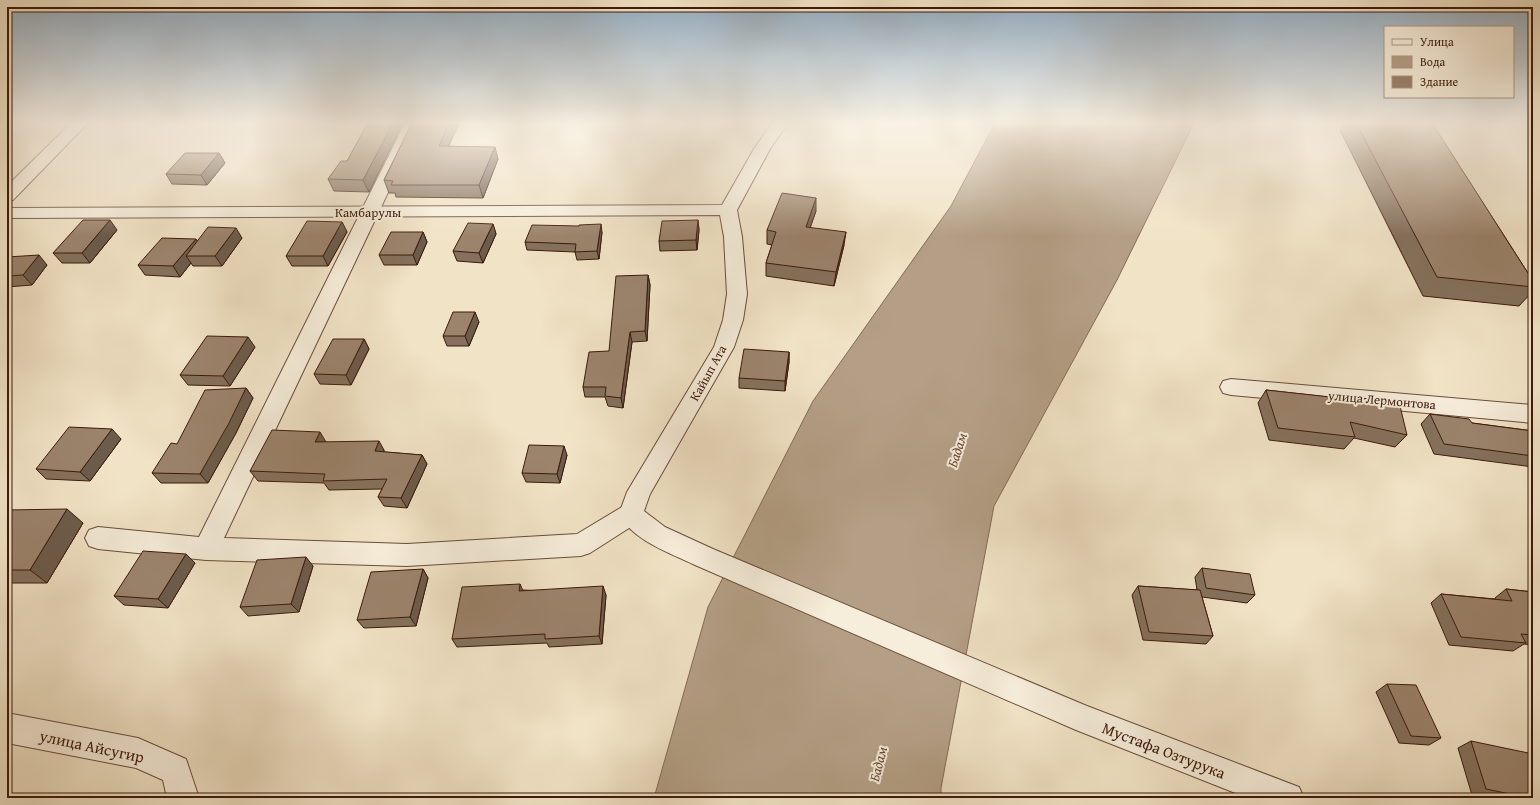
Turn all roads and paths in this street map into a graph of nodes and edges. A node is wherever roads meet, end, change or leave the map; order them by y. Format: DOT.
graph roads {
  1 [pos="42,161"];
  2 [pos="395,161"];
  3 [pos="756,161"];
  4 [pos="7,196"];
  5 [pos="728,210"];
  6 [pos="7,212"];
  7 [pos="370,212"];
  8 [pos="1232,387"];
  9 [pos="1533,414"];
  10 [pos="631,514"];
  11 [pos="98,538"];
  12 [pos="206,549"];
  13 [pos="7,728"];
  14 [pos="179,784"];
  15 [pos="1288,798"];
  1 -- 4 [label="street"];
  2 -- 7 [label="street"];
  3 -- 5 [label="street"];
  5 -- 7 [label="street, Камбарулы"];
  5 -- 10 [label="street, Кайып Ата"];
  6 -- 7 [label="street, Камбарулы"];
  7 -- 12 [label="street"];
  8 -- 9 [label="street, улица Лермонтова"];
  10 -- 12 [label="street"];
  10 -- 15 [label="street, Мустафа Озтурука"];
  11 -- 12 [label="street"];
  13 -- 14 [label="street, улица Айсугир"];
}
